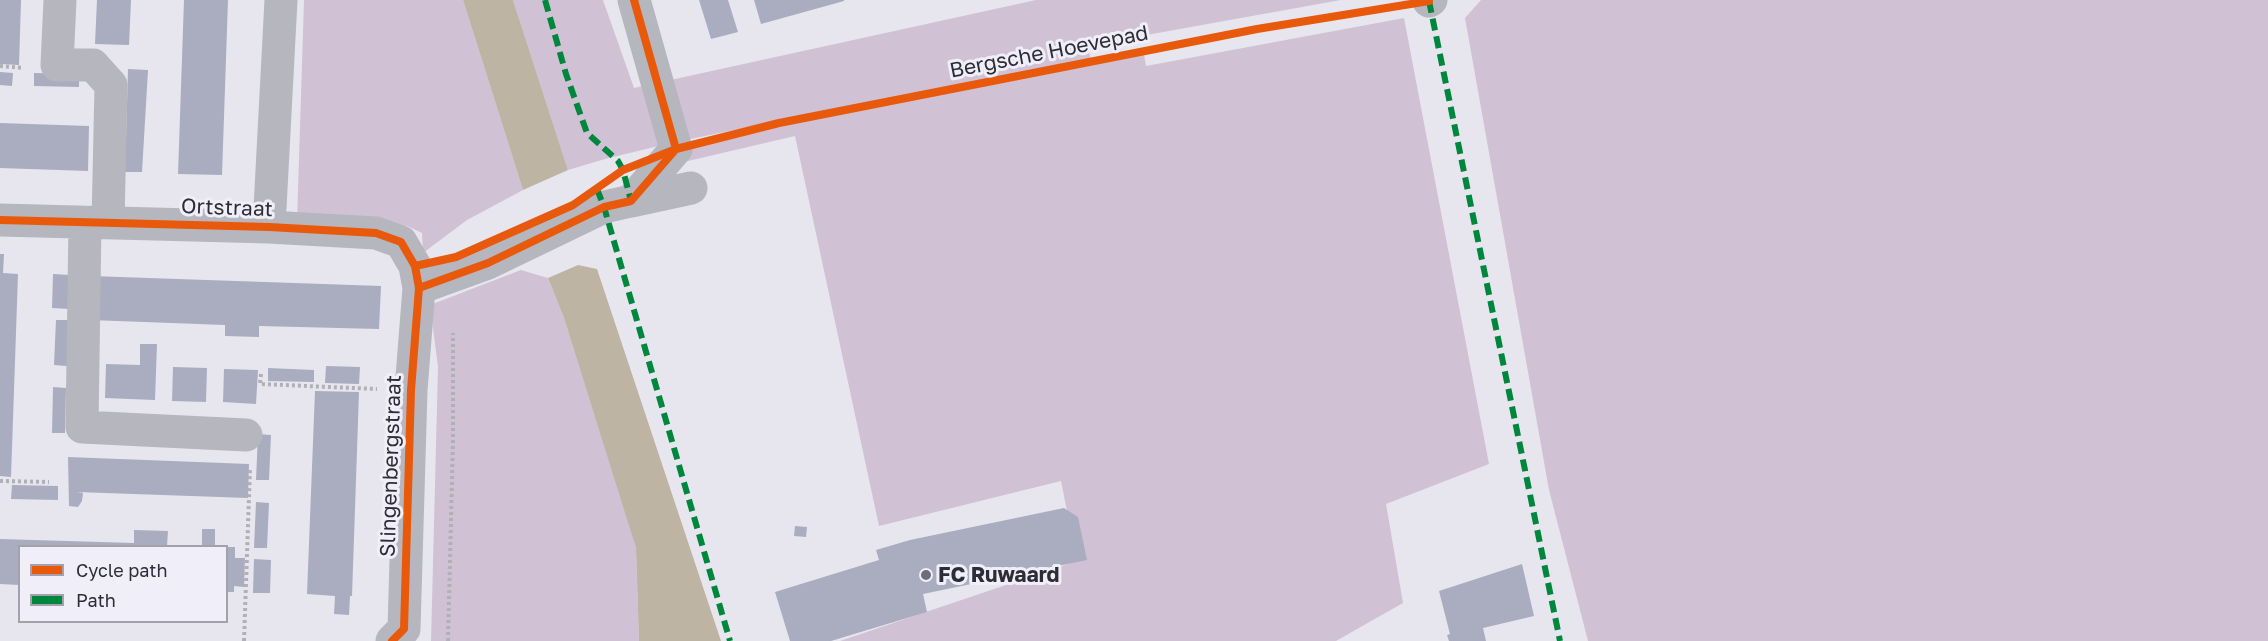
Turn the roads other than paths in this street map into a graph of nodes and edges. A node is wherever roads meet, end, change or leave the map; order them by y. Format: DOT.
graph roads {
  1 [pos="60,0"];
  2 [pos="280,0"];
  3 [pos="634,0"];
  4 [pos="690,188"];
  5 [pos="631,201"];
  6 [pos="0,220"];
  7 [pos="97,223"];
  8 [pos="269,227"];
  9 [pos="419,288"];
  10 [pos="246,435"];
  11 [pos="392,641"];
  1 -- 7 [label="street"];
  2 -- 8 [label="street"];
  3 -- 5 [label="street"];
  4 -- 5 [label="street"];
  5 -- 9 [label="street"];
  6 -- 7 [label="street, Ortstraat"];
  7 -- 8 [label="street, Ortstraat"];
  7 -- 10 [label="street"];
  8 -- 9 [label="street, Ortstraat"];
  9 -- 11 [label="street, Slingenbergstraat"];
}
